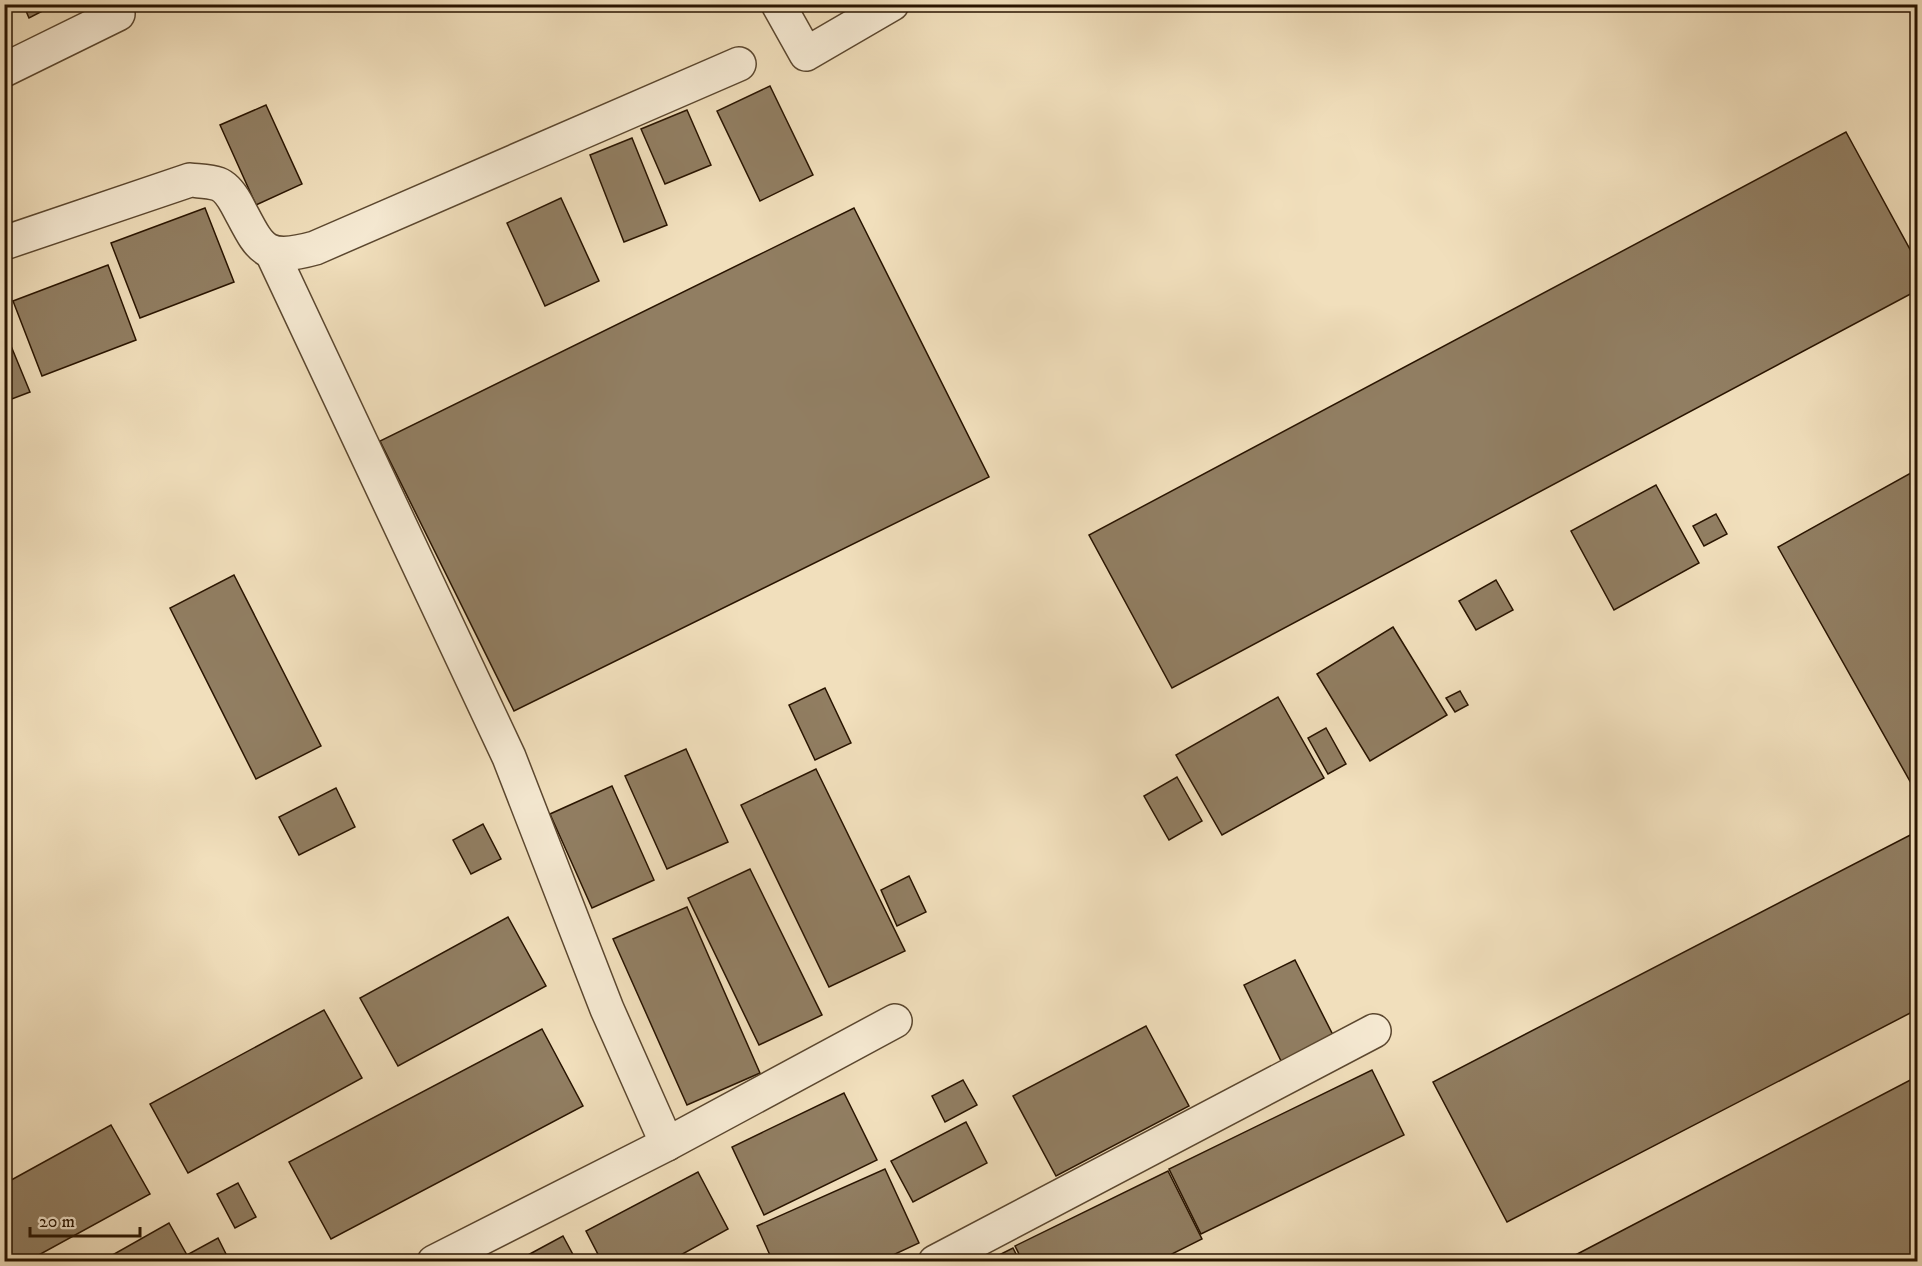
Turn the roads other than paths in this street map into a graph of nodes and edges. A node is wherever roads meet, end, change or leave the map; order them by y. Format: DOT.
graph roads {
  1 [pos="778,4"];
  2 [pos="892,4"];
  3 [pos="118,14"];
  4 [pos="739,64"];
  5 [pos="4,70"];
  6 [pos="4,243"];
  7 [pos="272,253"];
  8 [pos="895,1021"];
  9 [pos="1374,1031"];
  10 [pos="667,1144"];
  11 [pos="436,1261"];
  12 [pos="935,1262"];
  1 -- 2 [label="street"];
  3 -- 5 [label="street"];
  4 -- 7 [label="street"];
  6 -- 7 [label="street"];
  7 -- 10 [label="street"];
  8 -- 10 [label="street"];
  9 -- 12 [label="street"];
  10 -- 11 [label="street"];
}
